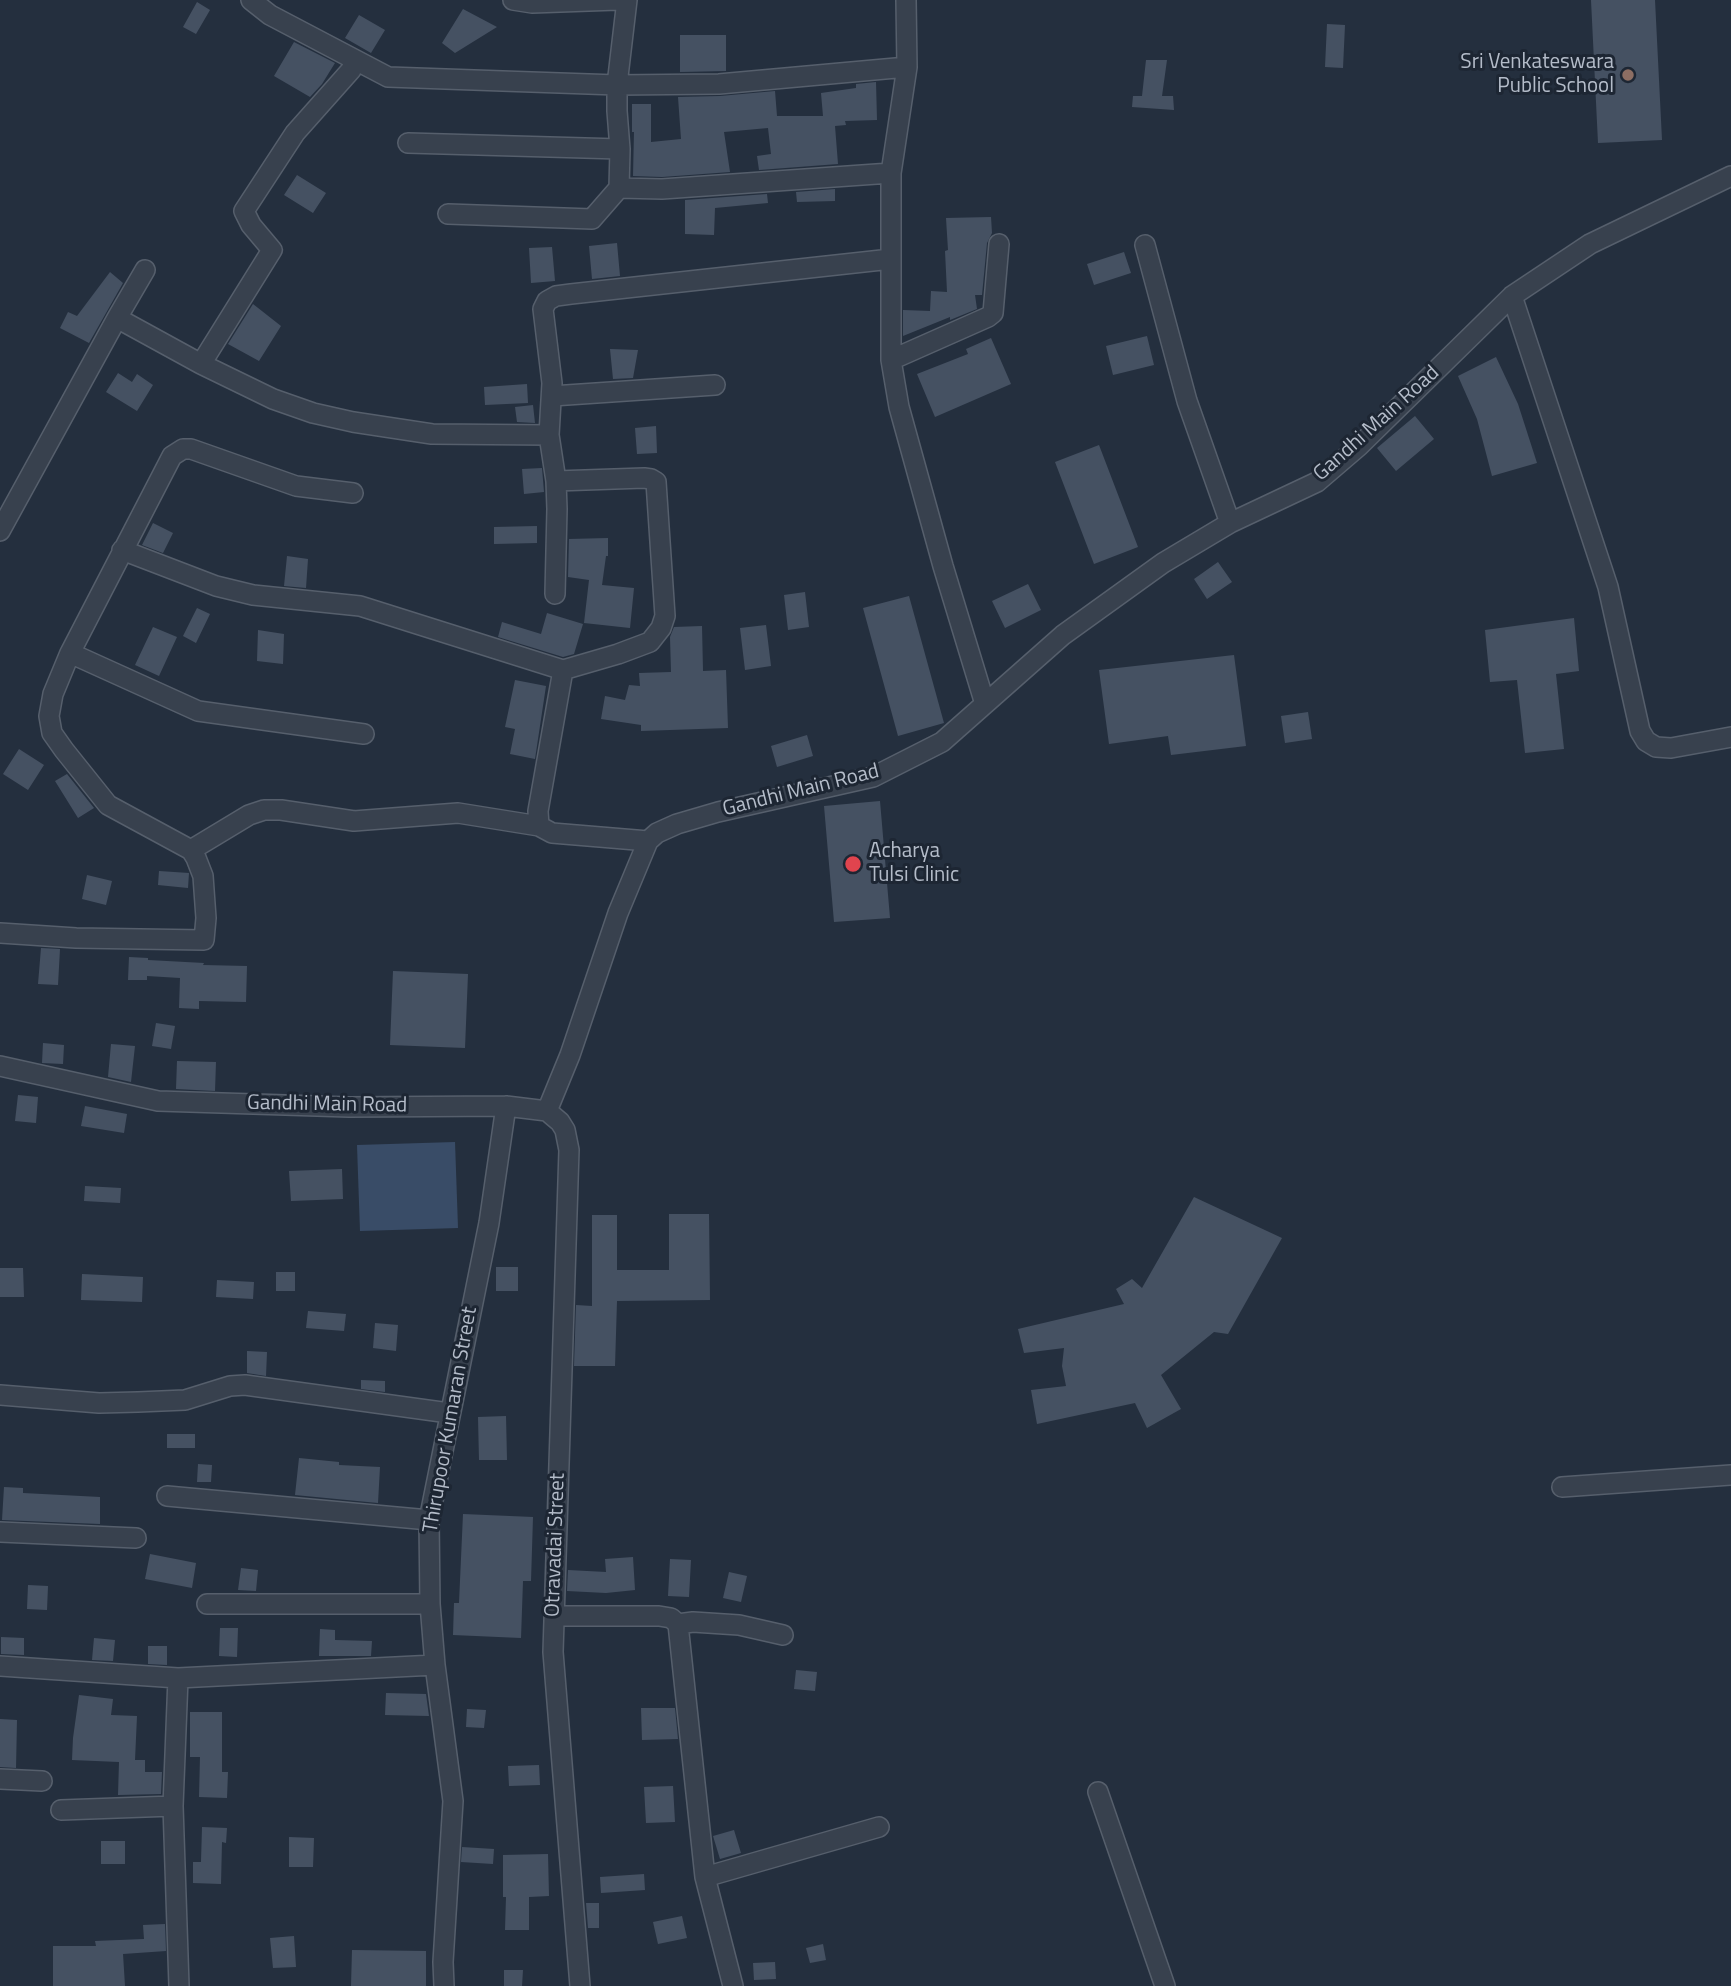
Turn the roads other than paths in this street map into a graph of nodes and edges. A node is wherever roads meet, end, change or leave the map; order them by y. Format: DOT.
graph roads {
  1 [pos="251,0"];
  2 [pos="513,0"];
  3 [pos="617,0"];
  4 [pos="627,0"];
  5 [pos="905,0"];
  6 [pos="355,60"];
  7 [pos="907,67"];
  8 [pos="617,85"];
  9 [pos="408,143"];
  10 [pos="620,149"];
  11 [pos="891,173"];
  12 [pos="1731,176"];
  13 [pos="619,188"];
  14 [pos="448,214"];
  15 [pos="999,244"];
  16 [pos="1145,245"];
  17 [pos="891,259"];
  18 [pos="145,270"];
  19 [pos="1512,296"];
  20 [pos="117,318"];
  21 [pos="891,360"];
  22 [pos="201,364"];
  23 [pos="715,385"];
  24 [pos="552,396"];
  25 [pos="549,435"];
  26 [pos="556,481"];
  27 [pos="353,493"];
  28 [pos="1230,523"];
  29 [pos="0,531"];
  30 [pos="122,550"];
  31 [pos="555,594"];
  32 [pos="70,653"];
  33 [pos="563,670"];
  34 [pos="985,704"];
  35 [pos="363,734"];
  36 [pos="1731,737"];
  37 [pos="539,826"];
  38 [pos="648,841"];
  39 [pos="191,850"];
  40 [pos="0,933"];
  41 [pos="0,1066"];
  42 [pos="506,1106"];
  43 [pos="547,1111"];
  44 [pos="0,1395"];
  45 [pos="449,1413"];
  46 [pos="1731,1475"];
  47 [pos="1562,1487"];
  48 [pos="167,1496"];
  49 [pos="429,1520"];
  50 [pos="0,1532"];
  51 [pos="136,1538"];
  52 [pos="207,1604"];
  53 [pos="430,1604"];
  54 [pos="554,1616"];
  55 [pos="678,1624"];
  56 [pos="783,1635"];
  57 [pos="435,1665"];
  58 [pos="0,1666"];
  59 [pos="178,1678"];
  60 [pos="0,1779"];
  61 [pos="41,1781"];
  62 [pos="1098,1792"];
  63 [pos="173,1806"];
  64 [pos="61,1810"];
  65 [pos="879,1827"];
  66 [pos="705,1877"];
  67 [pos="179,1986"];
  68 [pos="444,1986"];
  69 [pos="580,1986"];
  70 [pos="733,1986"];
  71 [pos="1165,1986"];
  1 -- 6 [label="street"];
  2 -- 3 [label="street"];
  4 -- 8 [label="street"];
  5 -- 7 [label="street"];
  6 -- 8 [label="street"];
  6 -- 22 [label="street"];
  7 -- 8 [label="street"];
  7 -- 11 [label="street"];
  8 -- 10 [label="street"];
  9 -- 10 [label="street"];
  10 -- 13 [label="street"];
  11 -- 13 [label="street"];
  11 -- 17 [label="street"];
  12 -- 19 [label="street, Gandhi Main Road"];
  13 -- 14 [label="street"];
  15 -- 21 [label="street"];
  16 -- 28 [label="street"];
  17 -- 21 [label="street"];
  17 -- 24 [label="street"];
  18 -- 20 [label="street"];
  19 -- 28 [label="street, Gandhi Main Road"];
  19 -- 36 [label="street"];
  20 -- 22 [label="street"];
  20 -- 29 [label="street"];
  21 -- 34 [label="street"];
  22 -- 25 [label="street"];
  23 -- 24 [label="street"];
  24 -- 25 [label="street"];
  25 -- 26 [label="street"];
  26 -- 31 [label="street"];
  26 -- 33 [label="street"];
  27 -- 30 [label="street"];
  28 -- 34 [label="street, Gandhi Main Road"];
  30 -- 32 [label="street"];
  30 -- 33 [label="street"];
  32 -- 35 [label="street"];
  32 -- 39 [label="street"];
  33 -- 37 [label="street"];
  34 -- 38 [label="street, Gandhi Main Road"];
  37 -- 38 [label="street"];
  37 -- 39 [label="street"];
  38 -- 43 [label="street"];
  39 -- 40 [label="street"];
  41 -- 42 [label="street, Gandhi Main Road"];
  42 -- 43 [label="street, Gandhi Main Road"];
  42 -- 45 [label="street, Thirupoor Kumaran Street"];
  43 -- 54 [label="street, Otravadai Street"];
  44 -- 45 [label="street"];
  45 -- 49 [label="street, Thirupoor Kumaran Street"];
  46 -- 47 [label="street"];
  48 -- 49 [label="street"];
  49 -- 53 [label="street, Thirupoor Kumaran Street"];
  50 -- 51 [label="street"];
  52 -- 53 [label="street"];
  53 -- 57 [label="street, Thirupoor Kumaran Street"];
  54 -- 55 [label="street"];
  54 -- 69 [label="street, Otravadai Street"];
  55 -- 56 [label="street"];
  55 -- 66 [label="street"];
  57 -- 59 [label="street"];
  57 -- 68 [label="street, Thirupoor Kumaran Street"];
  58 -- 59 [label="street"];
  59 -- 63 [label="street"];
  60 -- 61 [label="street"];
  62 -- 71 [label="street"];
  63 -- 64 [label="street"];
  63 -- 67 [label="street"];
  65 -- 66 [label="street"];
  66 -- 70 [label="street"];
}
